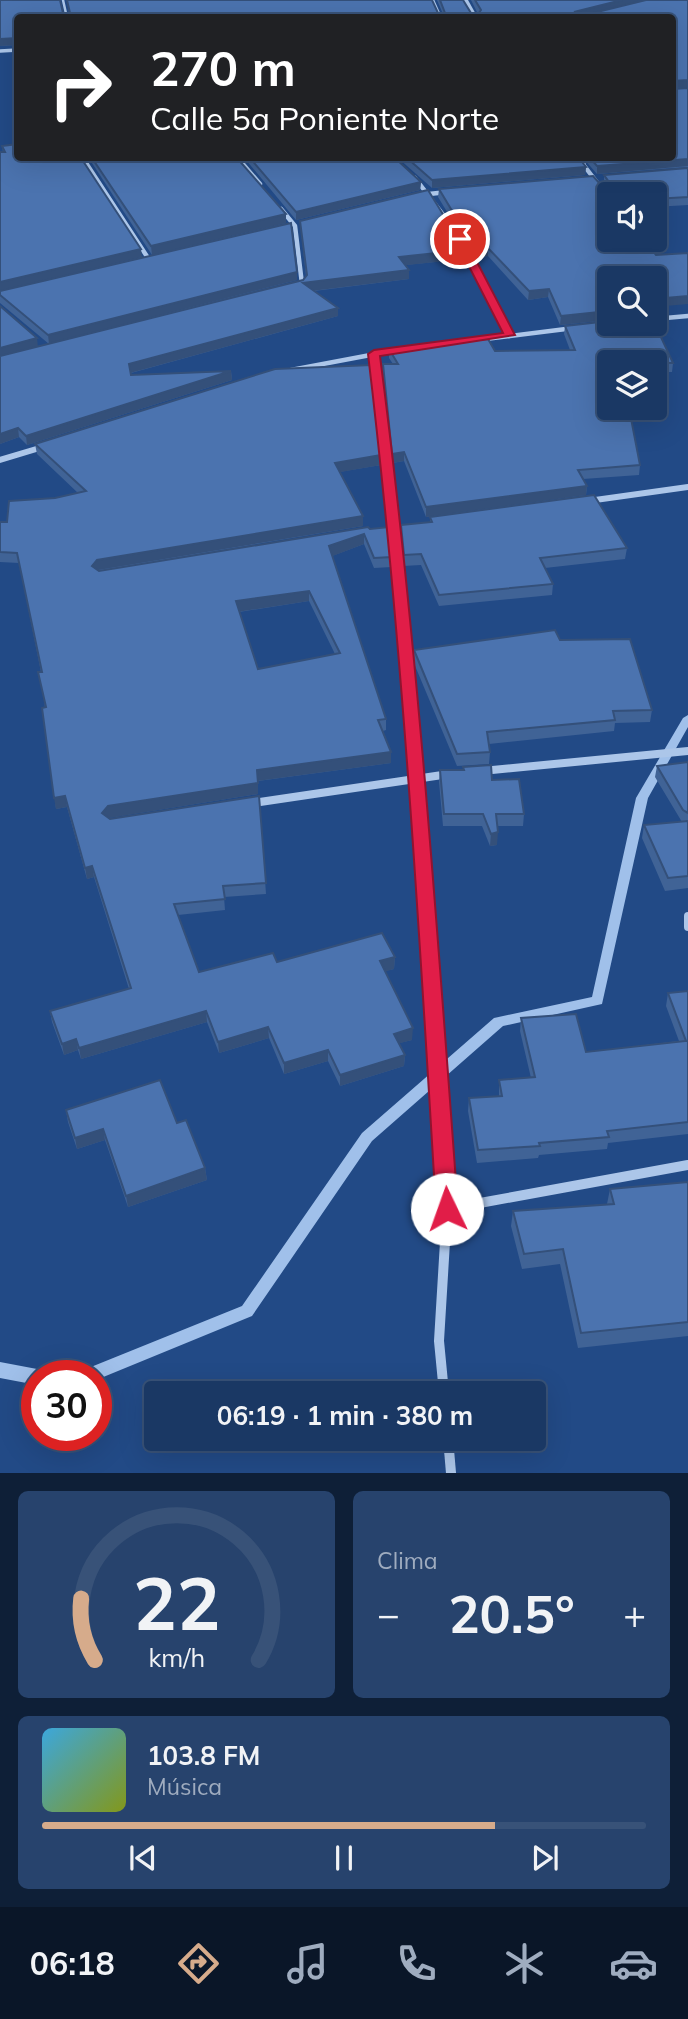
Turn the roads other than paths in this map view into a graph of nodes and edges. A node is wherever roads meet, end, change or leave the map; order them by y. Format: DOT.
graph roads {
  1 [pos="85,161"];
  2 [pos="240,161"];
  3 [pos="581,161"];
  4 [pos="412,175"];
  5 [pos="607,177"];
  6 [pos="594,178"];
  7 [pos="580,179"];
  8 [pos="597,182"];
  9 [pos="262,187"];
  10 [pos="458,191"];
  11 [pos="430,193"];
  12 [pos="417,196"];
  13 [pos="278,207"];
  14 [pos="308,223"];
  15 [pos="295,226"];
  16 [pos="281,229"];
  17 [pos="162,255"];
  18 [pos="148,258"];
  19 [pos="135,262"];
  20 [pos="289,287"];
  21 [pos="688,316"];
  22 [pos="667,317"];
  23 [pos="587,327"];
  24 [pos="509,335"];
  25 [pos="455,343"];
  26 [pos="401,350"];
  27 [pos="374,354"];
  28 [pos="282,372"];
  29 [pos="52,443"];
  30 [pos="0,460"];
  31 [pos="687,487"];
  32 [pos="575,502"];
  33 [pos="396,527"];
  34 [pos="382,529"];
  35 [pos="688,751"];
  36 [pos="471,772"];
  37 [pos="458,773"];
  38 [pos="418,776"];
  39 [pos="240,806"];
  40 [pos="688,916"];
  41 [pos="688,927"];
  42 [pos="688,1165"];
  43 [pos="447,1209"];
  44 [pos="443,1381"];
  45 [pos="449,1451"];
  46 [pos="451,1473"];
  1 -- 18 [label="street"];
  2 -- 9 [label="street"];
  3 -- 6 [label="street"];
  4 -- 11 [label="street"];
  5 -- 6 [label="street"];
  6 -- 7 [label="street"];
  6 -- 8 [label="street"];
  10 -- 11 [label="street"];
  11 -- 12 [label="street"];
  11 -- 24 [label="street"];
  13 -- 15 [label="street"];
  14 -- 15 [label="street"];
  15 -- 16 [label="street"];
  15 -- 20 [label="street"];
  17 -- 18 [label="street"];
  18 -- 19 [label="street"];
  21 -- 22 [label="street"];
  23 -- 24 [label="street"];
  24 -- 25 [label="street"];
  26 -- 27 [label="street"];
  27 -- 28 [label="street"];
  27 -- 33 [label="street"];
  29 -- 30 [label="street"];
  31 -- 32 [label="street"];
  33 -- 34 [label="street"];
  33 -- 38 [label="street"];
  35 -- 36 [label="street"];
  37 -- 38 [label="street"];
  38 -- 39 [label="street"];
  38 -- 43 [label="street"];
  40 -- 41 [label="street"];
  42 -- 43 [label="street"];
  43 -- 44 [label="street"];
  45 -- 46 [label="street"];
}
